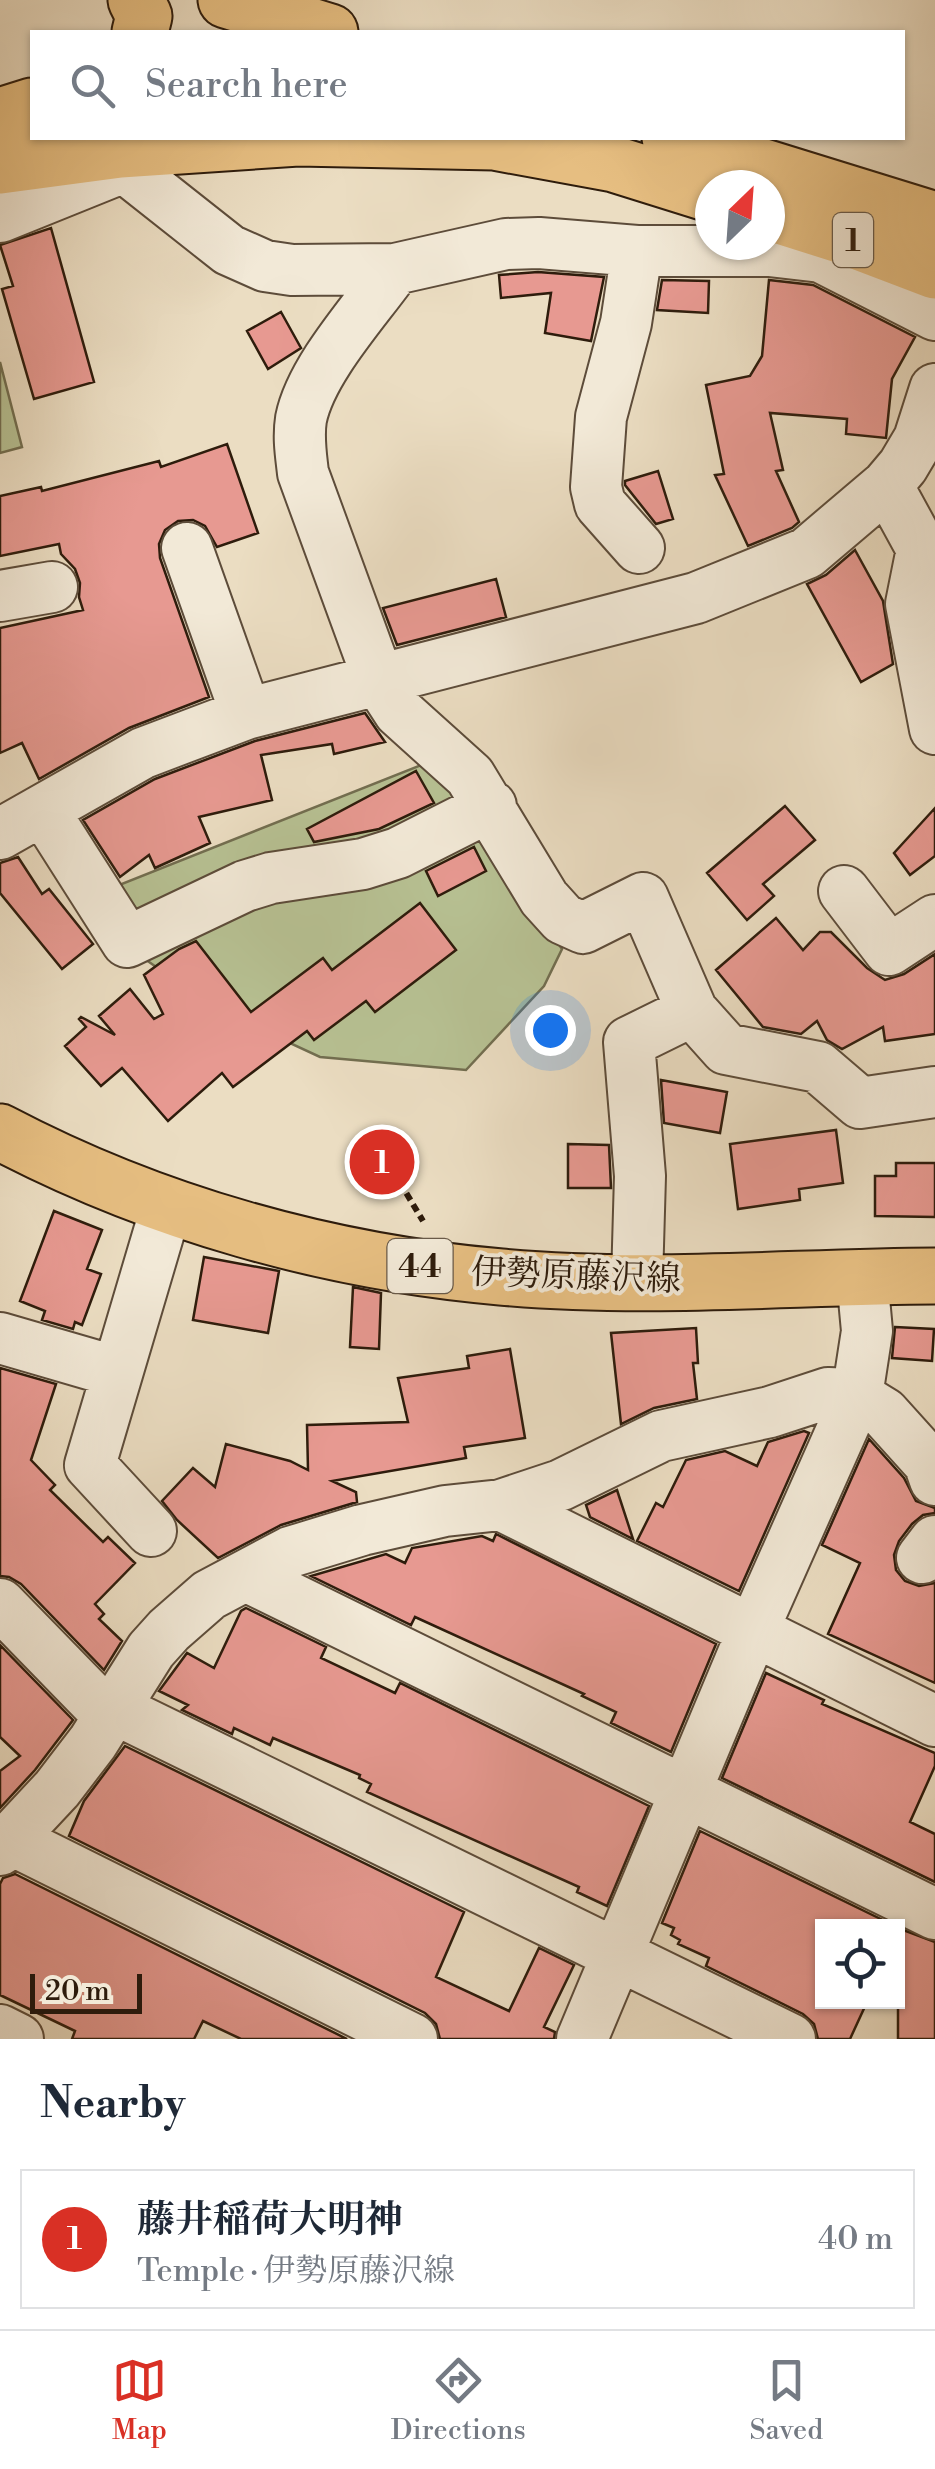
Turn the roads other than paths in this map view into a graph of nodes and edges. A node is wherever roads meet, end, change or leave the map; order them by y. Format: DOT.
graph roads {
  1 [pos="136,0"];
  2 [pos="250,11"];
  3 [pos="140,30"];
  4 [pos="322,30"];
  5 [pos="30,107"];
  6 [pos="0,116"];
  7 [pos="280,140"];
  8 [pos="396,140"];
  9 [pos="676,140"];
  10 [pos="122,158"];
  11 [pos="0,166"];
  12 [pos="695,189"];
  13 [pos="0,217"];
  14 [pos="785,218"];
  15 [pos="935,220"];
  16 [pos="638,251"];
  17 [pos="395,269"];
  18 [pos="935,271"];
  19 [pos="935,315"];
  20 [pos="935,389"];
  21 [pos="886,486"];
  22 [pos="188,548"];
  23 [pos="639,548"];
  24 [pos="52,587"];
  25 [pos="0,596"];
  26 [pos="379,681"];
  27 [pos="246,714"];
  28 [pos="935,729"];
  29 [pos="491,806"];
  30 [pos="43,810"];
  31 [pos="0,834"];
  32 [pos="844,891"];
  33 [pos="935,920"];
  34 [pos="692,1010"];
  35 [pos="935,1092"];
  36 [pos="0,1132"];
  37 [pos="167,1205"];
  38 [pos="935,1276"];
  39 [pos="862,1277"];
  40 [pos="637,1281"];
  41 [pos="0,1338"];
  42 [pos="117,1372"];
  43 [pos="857,1396"];
  44 [pos="935,1480"];
  45 [pos="501,1505"];
  46 [pos="150,1531"];
  47 [pos="246,1576"];
  48 [pos="0,1604"];
  49 [pos="754,1628"];
  50 [pos="111,1712"];
  51 [pos="935,1720"];
  52 [pos="685,1792"];
  53 [pos="6,1845"];
  54 [pos="935,1914"];
  55 [pos="616,1956"];
  56 [pos="0,2030"];
  57 [pos="18,2039"];
  58 [pos="412,2039"];
  59 [pos="582,2039"];
  60 [pos="790,2039"];
  1 -- 3 [label="main road"];
  2 -- 4 [label="main road"];
  5 -- 6 [label="main road"];
  7 -- 10 [label="main road"];
  8 -- 12 [label="main road"];
  9 -- 15 [label="main road, 1"];
  10 -- 11 [label="main road"];
  10 -- 13 [label="street"];
  10 -- 17 [label="street"];
  14 -- 18 [label="main road, 1"];
  16 -- 17 [label="street"];
  16 -- 19 [label="street"];
  16 -- 23 [label="street"];
  17 -- 26 [label="street"];
  20 -- 21 [label="street"];
  21 -- 26 [label="street"];
  21 -- 28 [label="street"];
  22 -- 27 [label="street"];
  24 -- 25 [label="street"];
  26 -- 27 [label="street"];
  26 -- 29 [label="street"];
  27 -- 30 [label="street"];
  29 -- 30 [label="street"];
  29 -- 34 [label="street"];
  30 -- 31 [label="street"];
  32 -- 33 [label="street"];
  34 -- 35 [label="street"];
  34 -- 40 [label="street"];
  36 -- 37 [label="main road, 伊勢原藤沢線 / 44"];
  37 -- 40 [label="main road, 伊勢原藤沢線 / 44"];
  37 -- 42 [label="street"];
  38 -- 39 [label="main road, 伊勢原藤沢線 / 44"];
  39 -- 40 [label="main road, 伊勢原藤沢線 / 44"];
  39 -- 43 [label="street"];
  41 -- 42 [label="street"];
  42 -- 46 [label="street"];
  43 -- 44 [label="street"];
  43 -- 45 [label="street"];
  43 -- 49 [label="street"];
  45 -- 47 [label="street"];
  45 -- 49 [label="street"];
  47 -- 50 [label="street"];
  47 -- 52 [label="street"];
  48 -- 50 [label="street"];
  49 -- 51 [label="street"];
  49 -- 52 [label="street"];
  50 -- 53 [label="street"];
  50 -- 55 [label="street"];
  52 -- 54 [label="street"];
  52 -- 55 [label="street"];
  53 -- 58 [label="street"];
  55 -- 59 [label="street"];
  55 -- 60 [label="street"];
  56 -- 57 [label="street"];
}
